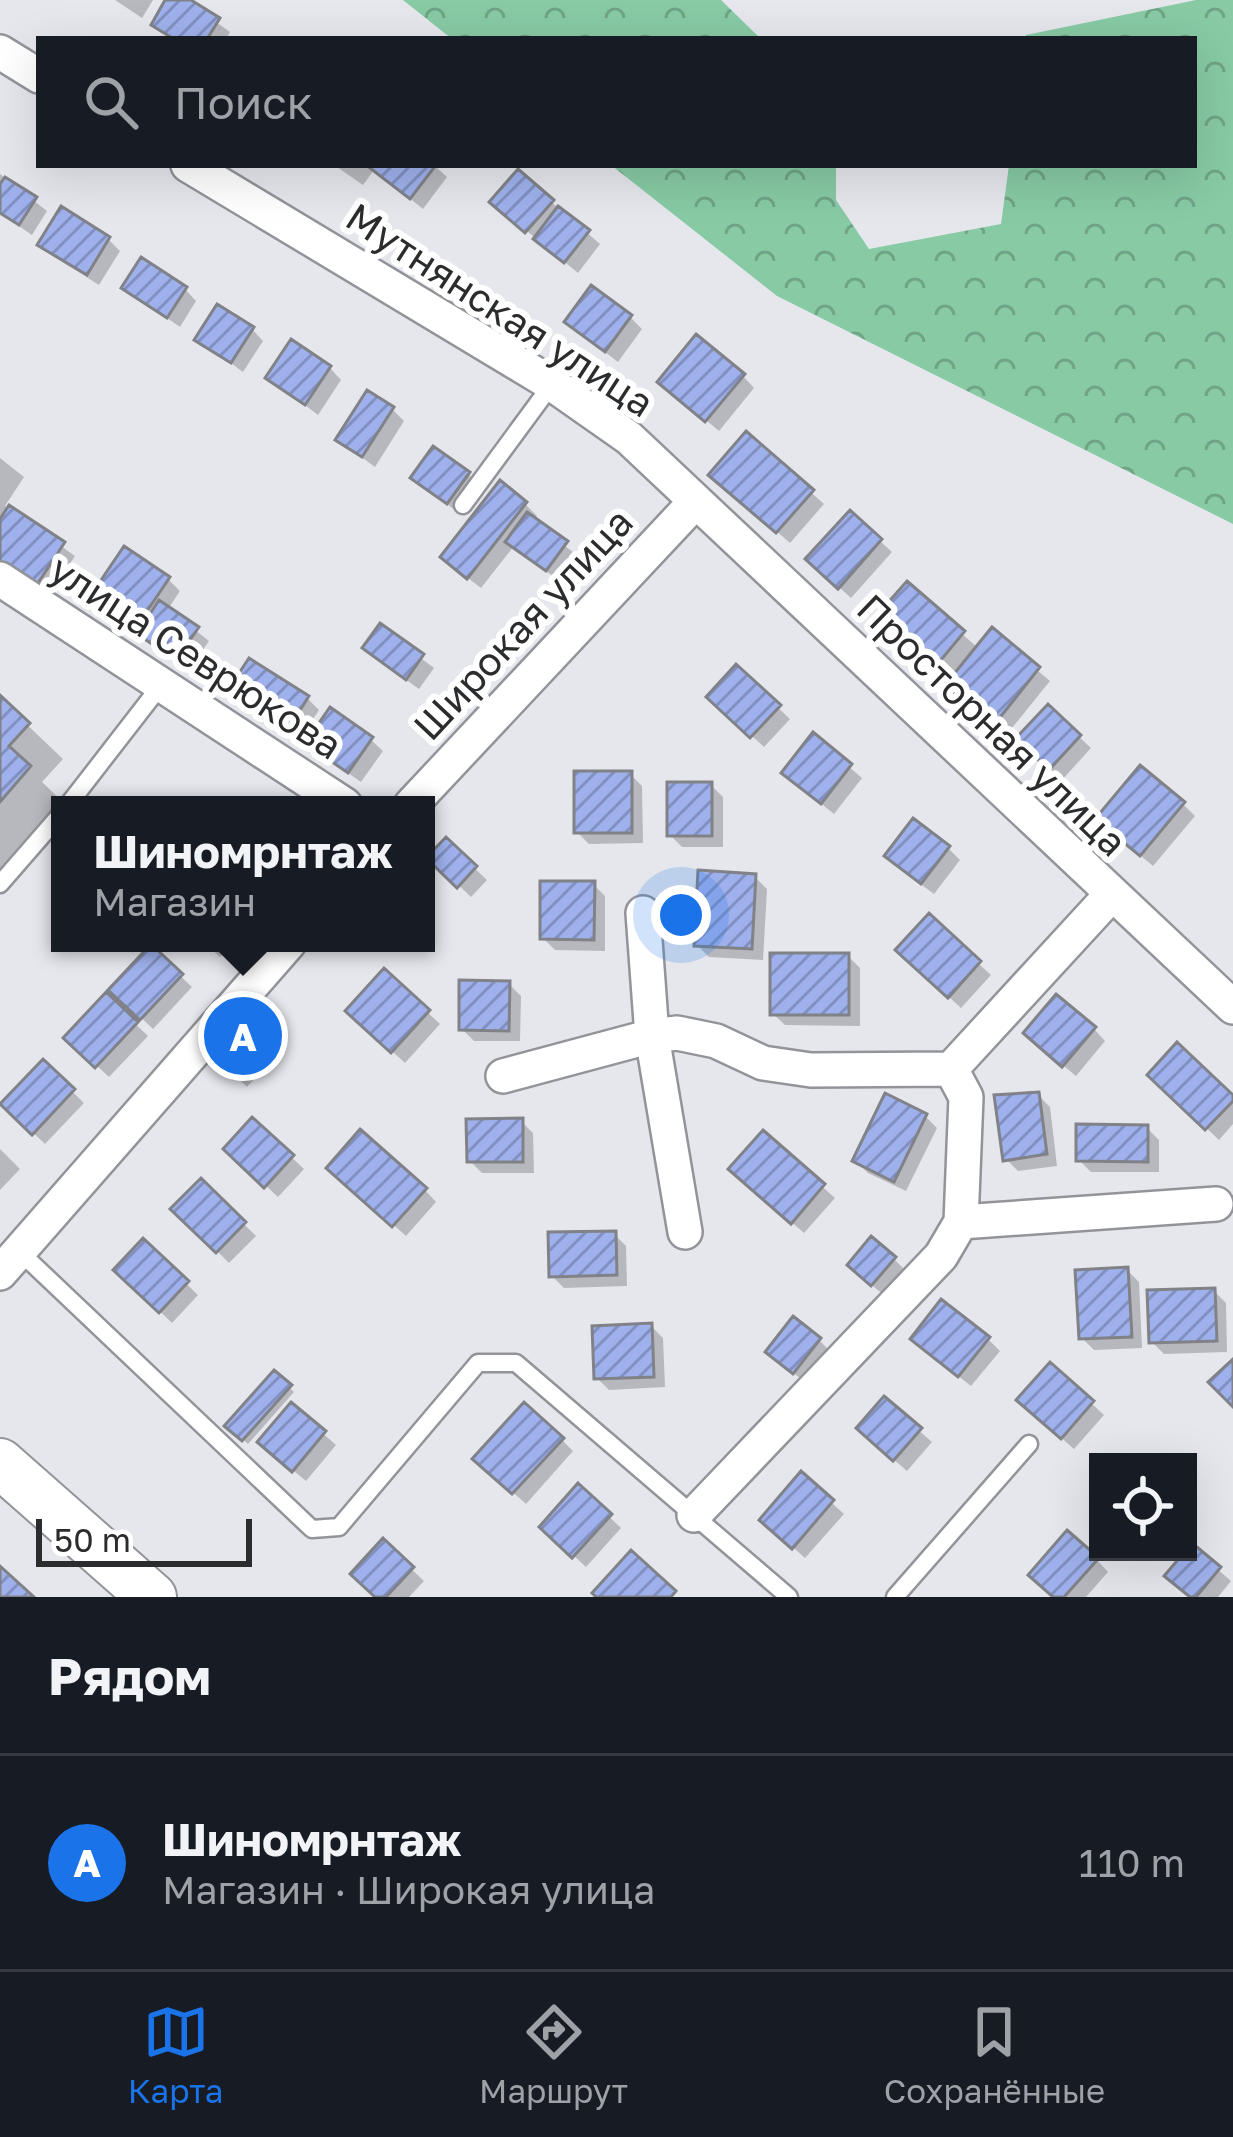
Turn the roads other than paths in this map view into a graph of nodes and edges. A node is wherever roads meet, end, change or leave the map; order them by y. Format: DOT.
graph roads {
  1 [pos="0,52"];
  2 [pos="36,74"];
  3 [pos="193,168"];
  4 [pos="552,384"];
  5 [pos="696,501"];
  6 [pos="464,505"];
  7 [pos="0,578"];
  8 [pos="161,685"];
  9 [pos="75,796"];
  10 [pos="331,796"];
  11 [pos="419,796"];
  12 [pos="51,825"];
  13 [pos="0,884"];
  14 [pos="1111,895"];
  15 [pos="643,914"];
  16 [pos="281,952"];
  17 [pos="1233,1007"];
  18 [pos="652,1036"];
  19 [pos="951,1069"];
  20 [pos="503,1076"];
  21 [pos="1216,1204"];
  22 [pos="961,1222"];
  23 [pos="685,1232"];
  24 [pos="9,1262"];
  25 [pos="1029,1444"];
  26 [pos="0,1463"];
  27 [pos="694,1515"];
  28 [pos="152,1597"];
  29 [pos="789,1597"];
  30 [pos="896,1597"];
  1 -- 2 [label="street"];
  3 -- 4 [label="street, Мутнянская улица"];
  4 -- 5 [label="street, Мутнянская улица"];
  4 -- 6 [label="lane"];
  5 -- 11 [label="street, Широкая улица"];
  5 -- 14 [label="street, Просторная улица"];
  7 -- 8 [label="street, улица Севрюкова"];
  8 -- 9 [label="lane"];
  8 -- 10 [label="street, улица Севрюкова"];
  12 -- 13 [label="lane"];
  14 -- 17 [label="street, Просторная улица"];
  14 -- 19 [label="street"];
  15 -- 18 [label="street"];
  16 -- 24 [label="street"];
  18 -- 19 [label="street"];
  18 -- 20 [label="street"];
  18 -- 23 [label="street"];
  19 -- 22 [label="street"];
  21 -- 22 [label="street"];
  22 -- 27 [label="street"];
  24 -- 27 [label="lane"];
  25 -- 30 [label="lane"];
  26 -- 28 [label="street"];
  27 -- 29 [label="lane"];
}
